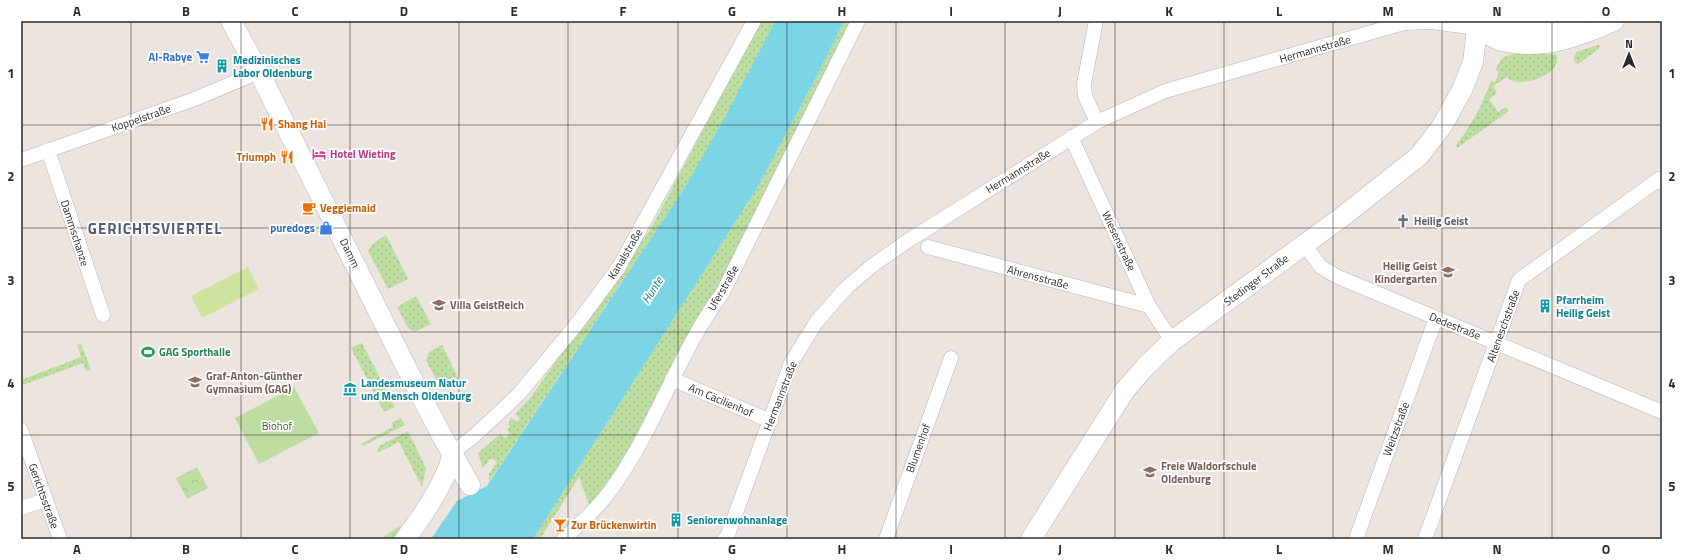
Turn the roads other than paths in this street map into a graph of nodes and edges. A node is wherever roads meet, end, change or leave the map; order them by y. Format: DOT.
graph roads {
  1 [pos="231,21"];
  2 [pos="754,21"];
  3 [pos="858,21"];
  4 [pos="1096,21"];
  5 [pos="1477,24"];
  6 [pos="1605,25"];
  7 [pos="259,72"];
  8 [pos="1097,122"];
  9 [pos="1071,137"];
  10 [pos="48,150"];
  11 [pos="21,160"];
  12 [pos="1662,183"];
  13 [pos="1304,244"];
  14 [pos="928,247"];
  15 [pos="1149,306"];
  16 [pos="103,315"];
  17 [pos="1436,318"];
  18 [pos="1172,341"];
  19 [pos="1496,343"];
  20 [pos="951,358"];
  21 [pos="672,379"];
  22 [pos="1662,412"];
  23 [pos="771,421"];
  24 [pos="21,430"];
  25 [pos="452,453"];
  26 [pos="470,485"];
  27 [pos="45,500"];
  28 [pos="21,508"];
  29 [pos="60,539"];
  30 [pos="405,539"];
  31 [pos="563,539"];
  32 [pos="724,539"];
  33 [pos="886,539"];
  34 [pos="1031,539"];
  35 [pos="1356,539"];
  36 [pos="1424,539"];
  1 -- 7 [label="main road, Damm"];
  2 -- 25 [label="street, Kanalstraße"];
  3 -- 21 [label="street, Uferstraße"];
  4 -- 8 [label="street"];
  5 -- 6 [label="main road"];
  5 -- 8 [label="street, Hermannstraße"];
  5 -- 13 [label="main road, Stedinger Straße"];
  7 -- 10 [label="street, Koppelstraße"];
  7 -- 25 [label="main road, Damm"];
  8 -- 9 [label="street, Hermannstraße"];
  9 -- 15 [label="street, Wiesenstraße"];
  9 -- 23 [label="street, Hermannstraße"];
  10 -- 11 [label="street, Koppelstraße"];
  10 -- 16 [label="street, Dammschanze"];
  12 -- 19 [label="street, Alteneschstraße"];
  13 -- 17 [label="street, Dedestraße"];
  13 -- 18 [label="main road, Stedinger Straße"];
  14 -- 15 [label="street, Ahrensstraße"];
  15 -- 18 [label="street, Wiesenstraße"];
  17 -- 19 [label="street, Dedestraße"];
  17 -- 35 [label="street, Weitzstraße"];
  18 -- 34 [label="main road, Stedinger Straße"];
  19 -- 22 [label="street, Dedestraße"];
  19 -- 36 [label="street, Alteneschstraße"];
  20 -- 33 [label="street, Blumenhof"];
  21 -- 23 [label="street, Am Cäcilienhof"];
  21 -- 31 [label="street, Uferstraße"];
  23 -- 32 [label="street, Hermannstraße"];
  24 -- 27 [label="street, Gerichtsstraße"];
  25 -- 26 [label="main road, Damm"];
  25 -- 30 [label="main road"];
  27 -- 28 [label="street"];
  27 -- 29 [label="street, Gerichtsstraße"];
}
